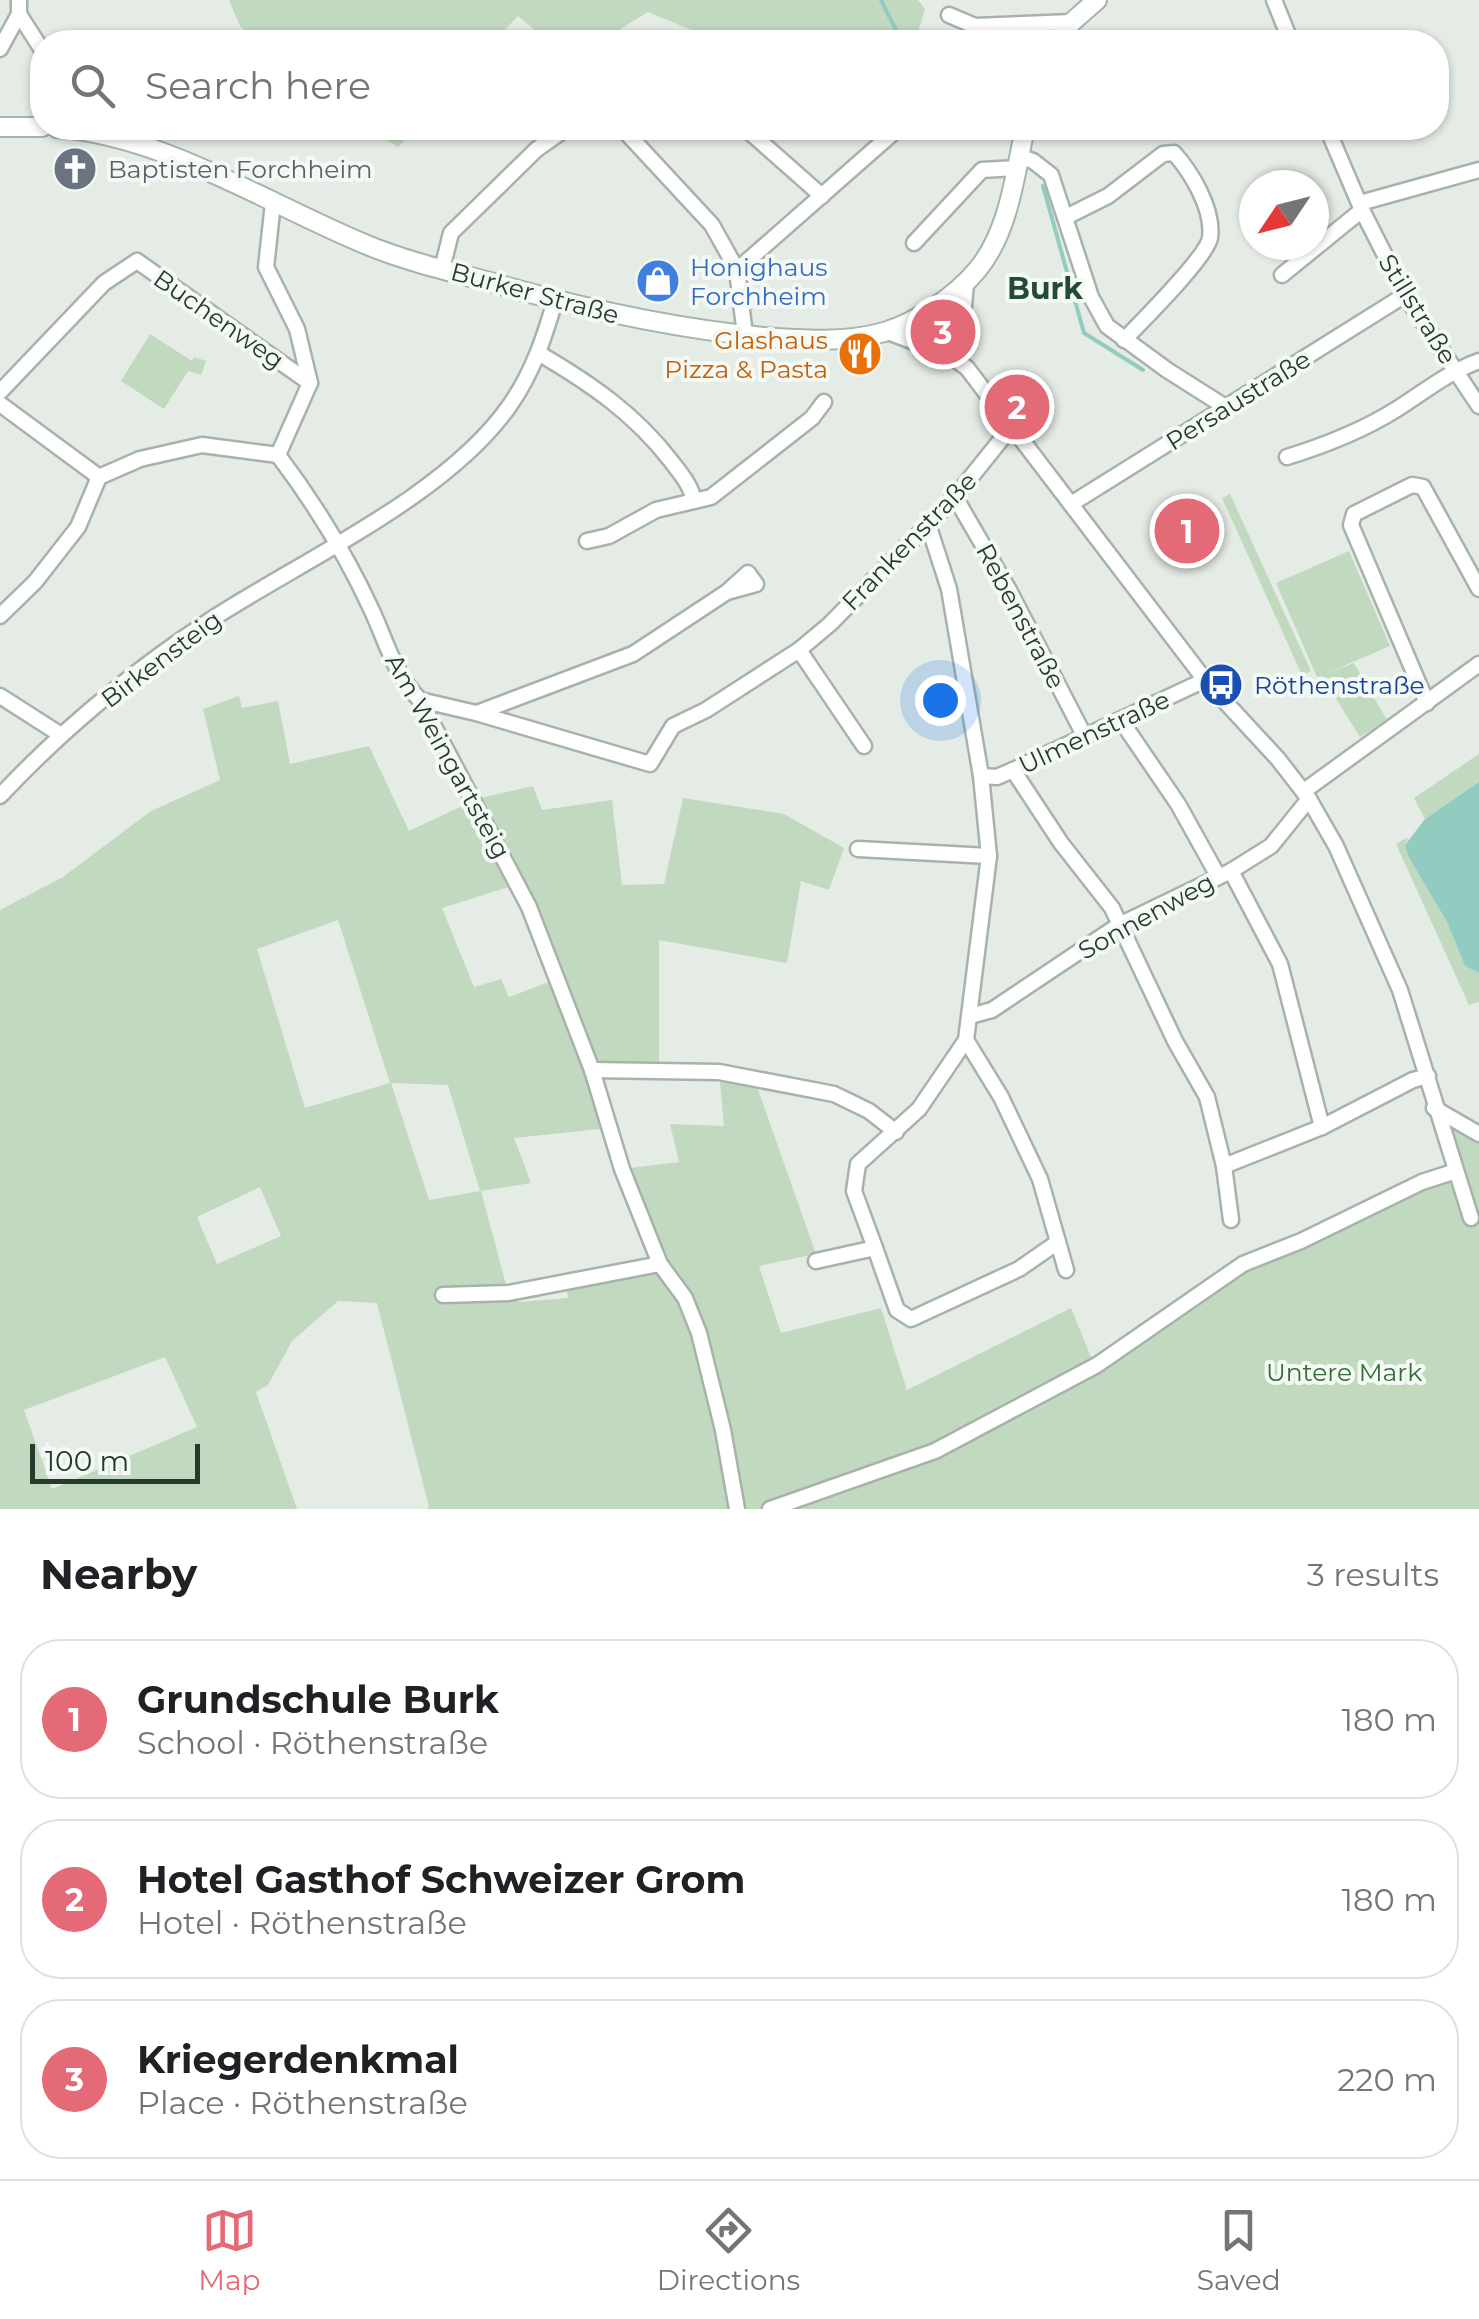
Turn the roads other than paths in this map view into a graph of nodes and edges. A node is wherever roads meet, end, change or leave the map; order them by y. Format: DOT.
graph roads {
  1 [pos="1097,0"];
  2 [pos="1276,5"];
  3 [pos="19,7"];
  4 [pos="949,15"];
  5 [pos="1072,22"];
  6 [pos="31,30"];
  7 [pos="1066,30"];
  8 [pos="1286,30"];
  9 [pos="0,49"];
  10 [pos="0,127"];
  11 [pos="30,127"];
  12 [pos="127,140"];
  13 [pos="550,140"];
  14 [pos="633,140"];
  15 [pos="759,140"];
  16 [pos="885,140"];
  17 [pos="1023,140"];
  18 [pos="1332,140"];
  19 [pos="1018,162"];
  20 [pos="1479,170"];
  21 [pos="822,196"];
  22 [pos="272,203"];
  23 [pos="1361,207"];
  24 [pos="1066,217"];
  25 [pos="914,242"];
  26 [pos="442,269"];
  27 [pos="737,270"];
  28 [pos="1282,275"];
  29 [pos="966,282"];
  30 [pos="1405,296"];
  31 [pos="555,301"];
  32 [pos="886,332"];
  33 [pos="745,335"];
  34 [pos="1124,340"];
  35 [pos="540,354"];
  36 [pos="949,354"];
  37 [pos="1479,361"];
  38 [pos="1456,369"];
  39 [pos="310,383"];
  40 [pos="0,392"];
  41 [pos="824,402"];
  42 [pos="0,404"];
  43 [pos="1479,406"];
  44 [pos="1227,408"];
  45 [pos="1012,426"];
  46 [pos="278,455"];
  47 [pos="1288,457"];
  48 [pos="99,477"];
  49 [pos="955,496"];
  50 [pos="694,500"];
  51 [pos="1071,504"];
  52 [pos="928,524"];
  53 [pos="588,540"];
  54 [pos="336,542"];
  55 [pos="1479,588"];
  56 [pos="727,592"];
  57 [pos="0,616"];
  58 [pos="800,650"];
  59 [pos="1479,664"];
  60 [pos="1205,680"];
  61 [pos="0,696"];
  62 [pos="420,700"];
  63 [pos="1427,703"];
  64 [pos="476,713"];
  65 [pos="1122,722"];
  66 [pos="61,735"];
  67 [pos="1085,737"];
  68 [pos="864,746"];
  69 [pos="1014,770"];
  70 [pos="981,776"];
  71 [pos="1306,795"];
  72 [pos="0,796"];
  73 [pos="858,849"];
  74 [pos="989,856"];
  75 [pos="1224,873"];
  76 [pos="1119,925"];
  77 [pos="970,1016"];
  78 [pos="966,1040"];
  79 [pos="592,1070"];
  80 [pos="1428,1076"];
  81 [pos="1434,1108"];
  82 [pos="1322,1128"];
  83 [pos="896,1132"];
  84 [pos="1479,1134"];
  85 [pos="1224,1166"];
  86 [pos="1456,1170"];
  87 [pos="1471,1218"];
  88 [pos="1230,1220"];
  89 [pos="1058,1242"];
  90 [pos="875,1248"];
  91 [pos="816,1261"];
  92 [pos="660,1264"];
  93 [pos="1066,1270"];
  94 [pos="443,1295"];
  95 [pos="737,1509"];
  96 [pos="770,1509"];
  1 -- 5 [label="main road"];
  2 -- 8 [label="street"];
  3 -- 6 [label="street"];
  3 -- 9 [label="street"];
  4 -- 5 [label="street"];
  5 -- 7 [label="main road"];
  10 -- 11 [label="main road"];
  12 -- 22 [label="main road, Burker Straße"];
  13 -- 26 [label="street"];
  14 -- 27 [label="street"];
  15 -- 21 [label="street"];
  16 -- 21 [label="street"];
  17 -- 19 [label="main road, Burker Straße"];
  18 -- 23 [label="street, Stillstraße"];
  19 -- 24 [label="street"];
  19 -- 25 [label="street"];
  19 -- 29 [label="main road, Burker Straße"];
  20 -- 23 [label="street"];
  21 -- 27 [label="street"];
  22 -- 26 [label="main road, Burker Straße"];
  22 -- 39 [label="street"];
  23 -- 28 [label="street"];
  23 -- 30 [label="street, Stillstraße"];
  24 -- 34 [label="street"];
  24 -- 34 [label="street"];
  26 -- 31 [label="main road, Burker Straße"];
  27 -- 33 [label="street"];
  29 -- 32 [label="main road, Burker Straße"];
  29 -- 36 [label="street"];
  30 -- 38 [label="street, Stillstraße"];
  30 -- 44 [label="street, Persaustraße"];
  31 -- 33 [label="main road, Burker Straße"];
  31 -- 35 [label="street, Birkensteig"];
  32 -- 33 [label="main road, Burker Straße"];
  32 -- 36 [label="street"];
  34 -- 44 [label="street"];
  35 -- 50 [label="street"];
  35 -- 54 [label="street, Birkensteig"];
  36 -- 45 [label="street"];
  37 -- 38 [label="street"];
  38 -- 43 [label="street, Stillstraße"];
  38 -- 47 [label="street"];
  39 -- 40 [label="street, Buchenweg"];
  39 -- 46 [label="street"];
  41 -- 50 [label="street"];
  42 -- 48 [label="street"];
  44 -- 51 [label="street, Persaustraße"];
  45 -- 49 [label="street, Frankenstraße"];
  45 -- 51 [label="street"];
  46 -- 48 [label="street"];
  46 -- 54 [label="street, Am Weingartsteig"];
  48 -- 57 [label="street"];
  49 -- 52 [label="street, Frankenstraße"];
  49 -- 67 [label="street, Rebenstraße"];
  50 -- 53 [label="street"];
  51 -- 60 [label="street"];
  52 -- 58 [label="street, Frankenstraße"];
  52 -- 70 [label="street"];
  54 -- 62 [label="street, Am Weingartsteig"];
  54 -- 66 [label="street, Birkensteig"];
  55 -- 63 [label="street"];
  56 -- 64 [label="street"];
  58 -- 64 [label="street, Frankenstraße"];
  58 -- 68 [label="street"];
  59 -- 63 [label="street, Sonnenweg"];
  60 -- 65 [label="street, Ulmenstraße"];
  60 -- 71 [label="street"];
  61 -- 66 [label="street"];
  62 -- 64 [label="street, Frankenstraße"];
  62 -- 79 [label="street, Am Weingartsteig"];
  63 -- 71 [label="street, Sonnenweg"];
  65 -- 67 [label="street, Ulmenstraße"];
  65 -- 75 [label="street"];
  66 -- 72 [label="street, Birkensteig"];
  67 -- 69 [label="street, Ulmenstraße"];
  69 -- 70 [label="street, Ulmenstraße"];
  69 -- 76 [label="street"];
  70 -- 74 [label="street"];
  71 -- 75 [label="street, Sonnenweg"];
  71 -- 80 [label="street"];
  73 -- 74 [label="street"];
  74 -- 77 [label="street"];
  75 -- 76 [label="street, Sonnenweg"];
  75 -- 82 [label="street"];
  76 -- 77 [label="street, Sonnenweg"];
  76 -- 85 [label="street"];
  77 -- 78 [label="street"];
  78 -- 83 [label="street"];
  78 -- 89 [label="street"];
  79 -- 83 [label="street"];
  79 -- 92 [label="street, Am Weingartsteig"];
  80 -- 81 [label="street"];
  80 -- 82 [label="street"];
  81 -- 84 [label="street"];
  81 -- 86 [label="street"];
  82 -- 85 [label="street"];
  83 -- 90 [label="street"];
  85 -- 88 [label="street"];
  86 -- 87 [label="street"];
  86 -- 96 [label="street"];
  89 -- 90 [label="street"];
  89 -- 93 [label="street"];
  90 -- 91 [label="street"];
  92 -- 94 [label="street"];
  92 -- 95 [label="street, Am Weingartsteig"];
}
